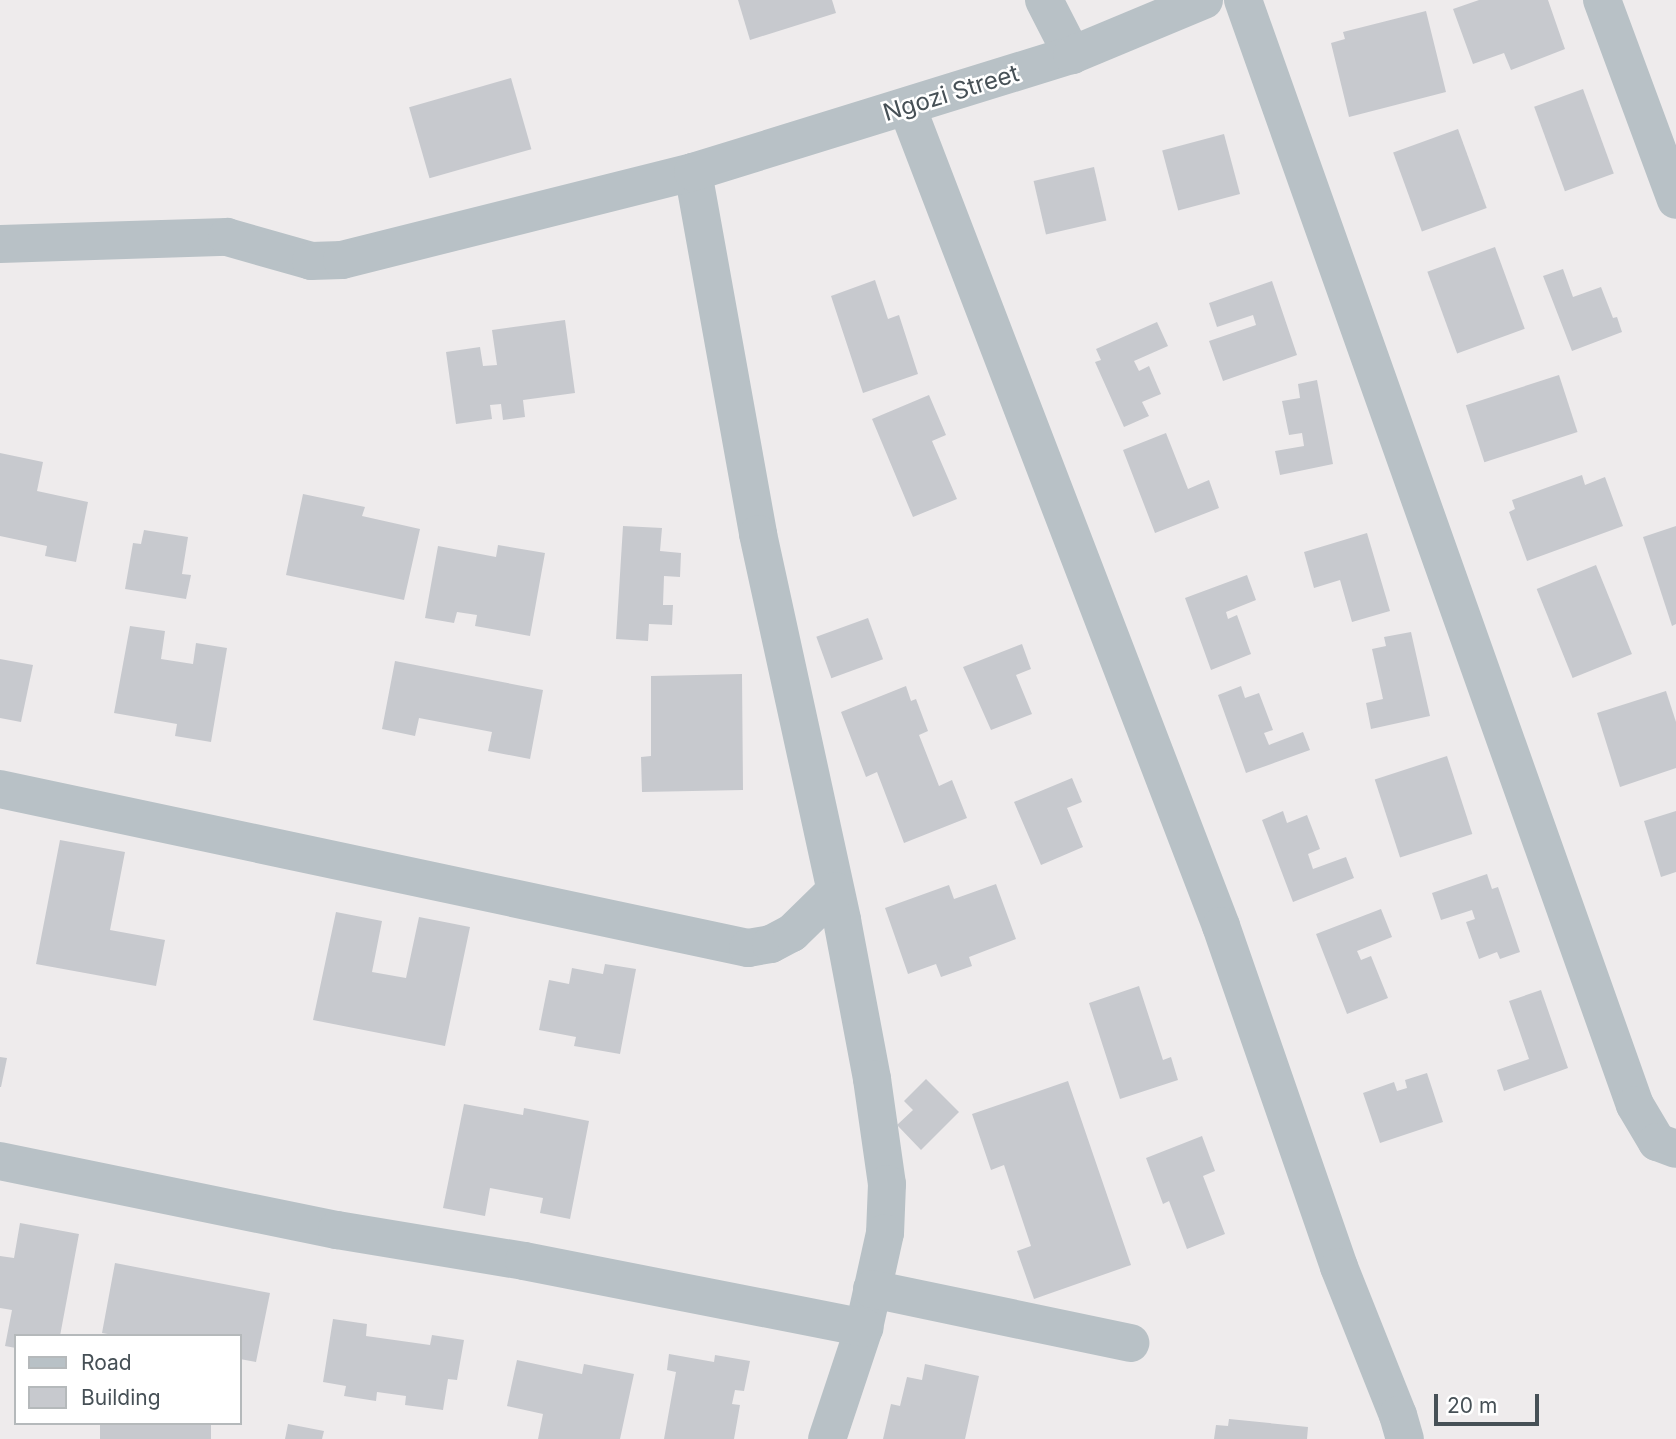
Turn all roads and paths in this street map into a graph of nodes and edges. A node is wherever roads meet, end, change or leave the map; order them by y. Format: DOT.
graph roads {
  1 [pos="1044,0"];
  2 [pos="1204,0"];
  3 [pos="1243,0"];
  4 [pos="1602,0"];
  5 [pos="1072,55"];
  6 [pos="906,107"];
  7 [pos="692,172"];
  8 [pos="1676,200"];
  9 [pos="0,244"];
  10 [pos="0,789"];
  11 [pos="835,891"];
  12 [pos="1676,1149"];
  13 [pos="0,1161"];
  14 [pos="872,1289"];
  15 [pos="864,1328"];
  16 [pos="1130,1343"];
  17 [pos="827,1439"];
  18 [pos="1405,1439"];
  1 -- 5 [label="street"];
  2 -- 5 [label="street, Ngozi Street"];
  3 -- 12 [label="street"];
  4 -- 8 [label="street"];
  5 -- 6 [label="street, Ngozi Street"];
  6 -- 7 [label="street, Ngozi Street"];
  6 -- 18 [label="street"];
  7 -- 9 [label="street, Ngozi Street"];
  7 -- 11 [label="street"];
  10 -- 11 [label="street"];
  11 -- 14 [label="street"];
  13 -- 15 [label="street"];
  14 -- 15 [label="street"];
  14 -- 16 [label="street"];
  15 -- 17 [label="street"];
}
